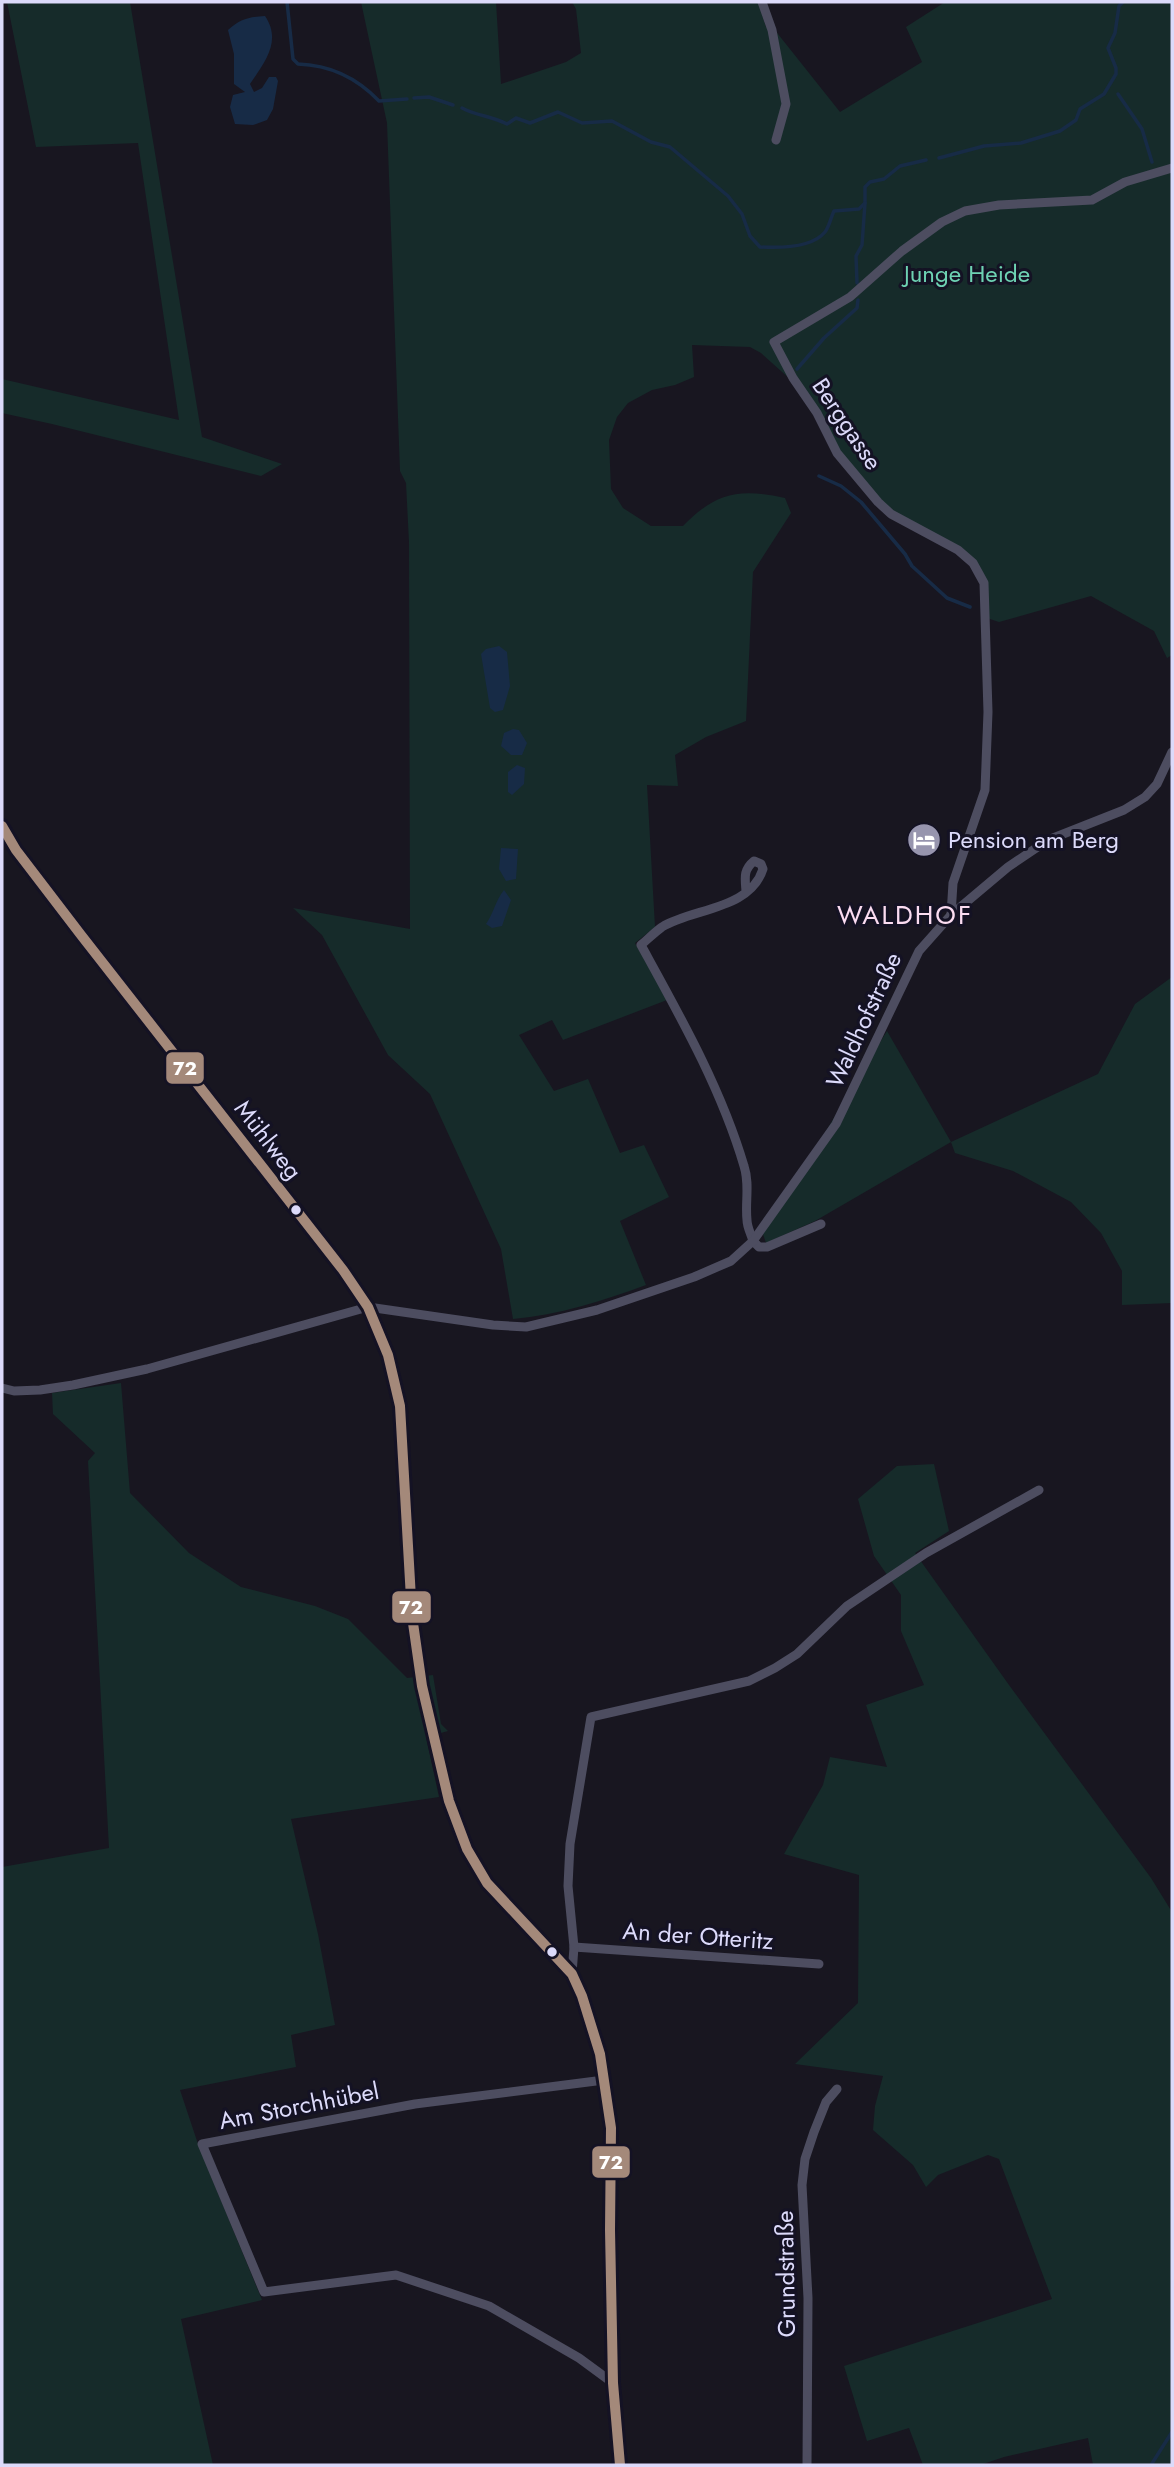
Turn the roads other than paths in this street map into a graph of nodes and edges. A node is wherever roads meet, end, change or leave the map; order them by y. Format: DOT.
graph roads {
  1 [pos="762,2"];
  2 [pos="776,140"];
  3 [pos="1172,168"];
  4 [pos="1172,752"];
  5 [pos="2,826"];
  6 [pos="746,891"];
  7 [pos="951,915"];
  8 [pos="821,1224"];
  9 [pos="753,1241"];
  10 [pos="368,1307"];
  11 [pos="2,1388"];
  12 [pos="1039,1490"];
  13 [pos="574,1947"];
  14 [pos="819,1965"];
  15 [pos="572,1974"];
  16 [pos="604,2080"];
  17 [pos="837,2089"];
  18 [pos="613,2383"];
  19 [pos="620,2465"];
  20 [pos="807,2465"];
  1 -- 2 [label="street"];
  3 -- 7 [label="street, Berggasse"];
  4 -- 7 [label="street, Waldhofstraße"];
  5 -- 10 [label="street, Mühlweg"];
  6 -- 9 [label="street"];
  7 -- 9 [label="street, Waldhofstraße"];
  8 -- 9 [label="street"];
  9 -- 10 [label="street, Waldhofstraße"];
  10 -- 11 [label="street"];
  10 -- 15 [label="street, Mühlweg"];
  12 -- 13 [label="street"];
  13 -- 14 [label="street, An der Otteritz"];
  13 -- 15 [label="street"];
  15 -- 16 [label="street"];
  16 -- 18 [label="street"];
  16 -- 18 [label="street, Am Storchhübel"];
  17 -- 20 [label="street, Grundstraße"];
  18 -- 19 [label="street"];
}
